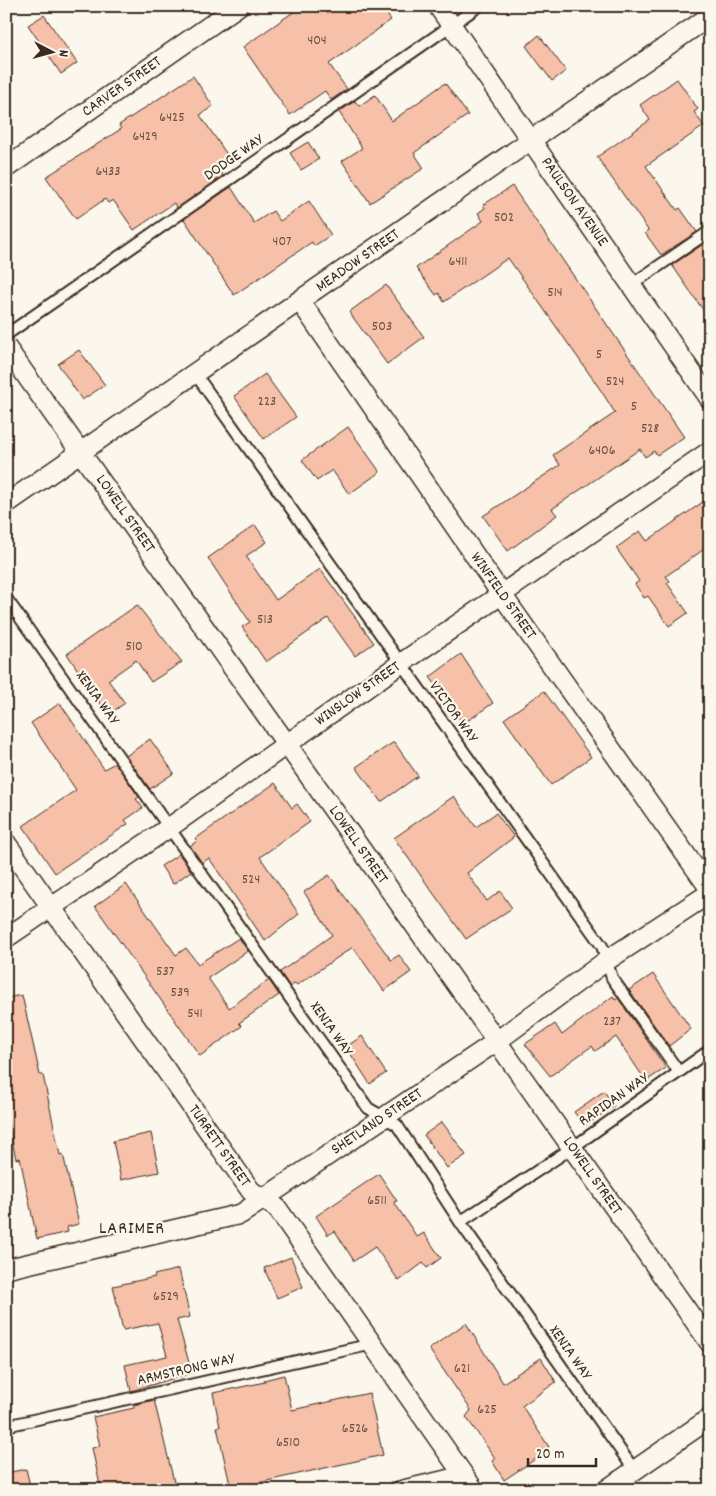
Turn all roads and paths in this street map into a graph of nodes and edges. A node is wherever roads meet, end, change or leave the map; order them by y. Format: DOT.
graph roads {
  1 [pos="238,6"];
  2 [pos="438,6"];
  3 [pos="479,6"];
  4 [pos="710,16"];
  5 [pos="452,26"];
  6 [pos="532,141"];
  7 [pos="6,168"];
  8 [pos="710,231"];
  9 [pos="631,285"];
  10 [pos="300,301"];
  11 [pos="6,335"];
  12 [pos="6,347"];
  13 [pos="194,372"];
  14 [pos="710,399"];
  15 [pos="710,451"];
  16 [pos="82,453"];
  17 [pos="6,504"];
  18 [pos="502,595"];
  19 [pos="6,598"];
  20 [pos="400,664"];
  21 [pos="287,745"];
  22 [pos="170,827"];
  23 [pos="6,844"];
  24 [pos="710,891"];
  25 [pos="50,906"];
  26 [pos="6,938"];
  27 [pos="606,961"];
  28 [pos="497,1041"];
  29 [pos="710,1050"];
  30 [pos="679,1072"];
  31 [pos="384,1117"];
  32 [pos="572,1148"];
  33 [pos="264,1200"];
  34 [pos="460,1222"];
  35 [pos="6,1269"];
  36 [pos="710,1343"];
  37 [pos="372,1344"];
  38 [pos="710,1418"];
  39 [pos="6,1426"];
  40 [pos="635,1471"];
  41 [pos="469,1483"];
  42 [pos="403,1490"];
  43 [pos="606,1490"];
  1 -- 7 [label="street, CARVER STREET"];
  2 -- 5 [label="street, PAULSON AVENUE"];
  3 -- 5 [label="lane, DODGE WAY"];
  4 -- 6 [label="street, MEADOW STREET"];
  5 -- 6 [label="street, PAULSON AVENUE"];
  5 -- 11 [label="lane, DODGE WAY"];
  6 -- 9 [label="street, PAULSON AVENUE"];
  6 -- 10 [label="street, MEADOW STREET"];
  8 -- 9 [label="lane"];
  9 -- 14 [label="street, PAULSON AVENUE"];
  10 -- 13 [label="street, MEADOW STREET"];
  10 -- 18 [label="street, WINFIELD STREET"];
  12 -- 16 [label="street, LOWELL STREET"];
  13 -- 16 [label="street, MEADOW STREET"];
  13 -- 20 [label="lane, VICTOR WAY"];
  15 -- 18 [label="street, WINSLOW STREET"];
  16 -- 17 [label="street, MEADOW STREET"];
  16 -- 21 [label="street, LOWELL STREET"];
  18 -- 20 [label="street, WINSLOW STREET"];
  18 -- 24 [label="street, WINFIELD STREET"];
  19 -- 22 [label="lane, XENIA WAY"];
  20 -- 21 [label="street, WINSLOW STREET"];
  20 -- 27 [label="lane, VICTOR WAY"];
  21 -- 22 [label="street, WINSLOW STREET"];
  21 -- 28 [label="street, LOWELL STREET"];
  22 -- 25 [label="street, WINSLOW STREET"];
  22 -- 31 [label="lane, XENIA WAY"];
  23 -- 25 [label="street, TURRETT STREET"];
  24 -- 27 [label="street, SHETLAND STREET"];
  25 -- 26 [label="street, WINSLOW STREET"];
  25 -- 33 [label="street, TURRETT STREET"];
  27 -- 28 [label="street, SHETLAND STREET"];
  27 -- 30 [label="lane, VICTOR WAY"];
  28 -- 31 [label="street, SHETLAND STREET"];
  28 -- 32 [label="street, LOWELL STREET"];
  29 -- 30 [label="lane, RAPIDAN WAY"];
  30 -- 32 [label="lane, RAPIDAN WAY"];
  31 -- 33 [label="street, SHETLAND STREET"];
  31 -- 34 [label="lane, XENIA WAY"];
  32 -- 34 [label="lane, RAPIDAN WAY"];
  32 -- 36 [label="street, LOWELL STREET"];
  33 -- 35 [label="street, SHETLAND STREET"];
  33 -- 37 [label="street, TURRETT STREET"];
  34 -- 40 [label="lane, XENIA WAY"];
  37 -- 39 [label="lane, ARMSTRONG WAY"];
  37 -- 41 [label="street, TURRETT STREET"];
  38 -- 40 [label="street"];
  40 -- 43 [label="street"];
  41 -- 42 [label="street"];
}
